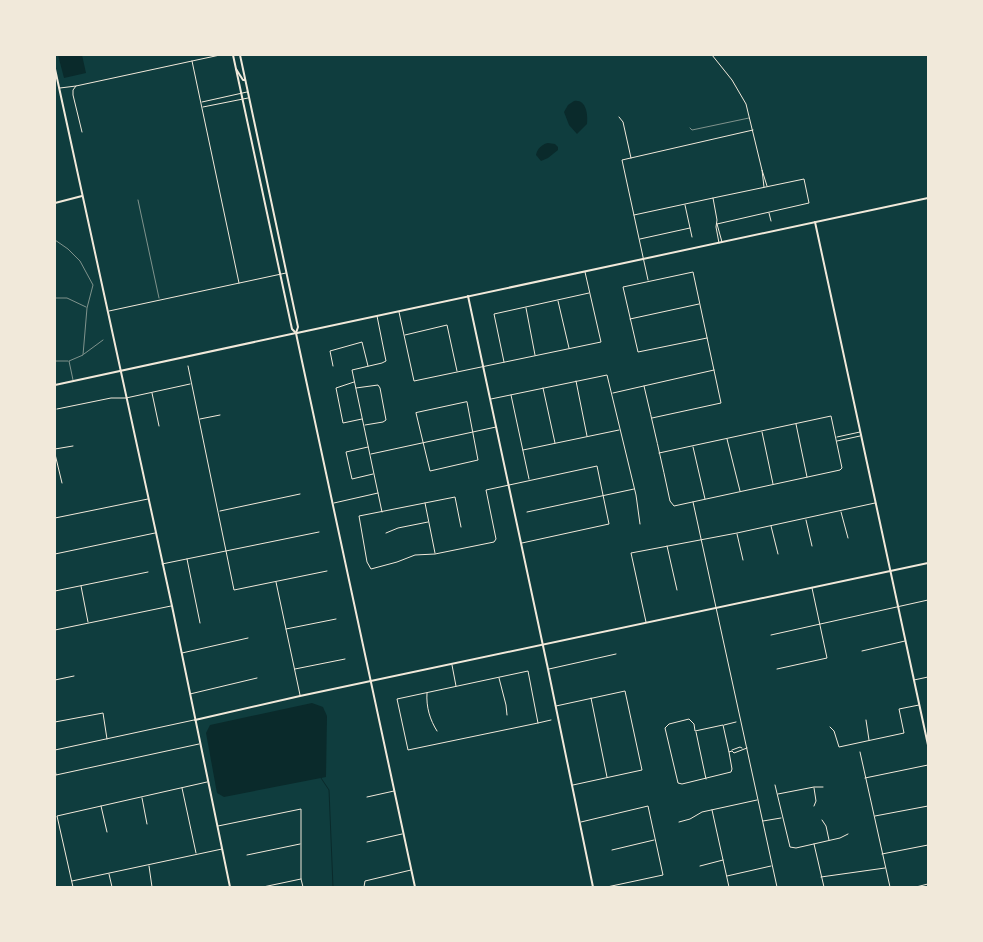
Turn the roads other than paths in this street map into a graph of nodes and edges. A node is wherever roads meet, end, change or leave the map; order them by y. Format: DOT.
graph roads {
  1 [pos="220,55"];
  2 [pos="233,55"];
  3 [pos="240,55"];
  4 [pos="712,55"];
  5 [pos="192,61"];
  6 [pos="55,69"];
  7 [pos="236,69"];
  8 [pos="245,80"];
  9 [pos="76,86"];
  10 [pos="59,88"];
  11 [pos="248,92"];
  12 [pos="241,93"];
  13 [pos="249,98"];
  14 [pos="242,99"];
  15 [pos="201,102"];
  16 [pos="202,107"];
  17 [pos="619,117"];
  18 [pos="750,118"];
  19 [pos="690,128"];
  20 [pos="753,130"];
  21 [pos="82,132"];
  22 [pos="631,158"];
  23 [pos="762,170"];
  24 [pos="767,186"];
  25 [pos="764,187"];
  26 [pos="82,196"];
  27 [pos="713,198"];
  28 [pos="928,198"];
  29 [pos="138,200"];
  30 [pos="55,203"];
  31 [pos="685,205"];
  32 [pos="769,212"];
  33 [pos="634,216"];
  34 [pos="771,221"];
  35 [pos="815,222"];
  36 [pos="717,224"];
  37 [pos="690,228"];
  38 [pos="692,237"];
  39 [pos="639,239"];
  40 [pos="55,240"];
  41 [pos="720,242"];
  42 [pos="643,258"];
  43 [pos="585,271"];
  44 [pos="286,273"];
  45 [pos="280,274"];
  46 [pos="648,282"];
  47 [pos="240,283"];
  48 [pos="590,293"];
  49 [pos="468,296"];
  50 [pos="55,298"];
  51 [pos="160,300"];
  52 [pos="558,300"];
  53 [pos="700,304"];
  54 [pos="525,307"];
  55 [pos="87,308"];
  56 [pos="107,311"];
  57 [pos="399,311"];
  58 [pos="376,316"];
  59 [pos="630,320"];
  60 [pos="296,333"];
  61 [pos="404,335"];
  62 [pos="707,338"];
  63 [pos="103,340"];
  64 [pos="569,349"];
  65 [pos="83,355"];
  66 [pos="535,356"];
  67 [pos="55,361"];
  68 [pos="69,361"];
  69 [pos="504,362"];
  70 [pos="188,366"];
  71 [pos="333,366"];
  72 [pos="368,366"];
  73 [pos="483,366"];
  74 [pos="120,370"];
  75 [pos="714,370"];
  76 [pos="457,372"];
  77 [pos="73,381"];
  78 [pos="576,381"];
  79 [pos="354,382"];
  80 [pos="55,384"];
  81 [pos="191,384"];
  82 [pos="644,386"];
  83 [pos="356,388"];
  84 [pos="544,388"];
  85 [pos="151,393"];
  86 [pos="612,393"];
  87 [pos="511,395"];
  88 [pos="126,398"];
  89 [pos="490,399"];
  90 [pos="57,409"];
  91 [pos="220,415"];
  92 [pos="363,418"];
  93 [pos="652,418"];
  94 [pos="199,420"];
  95 [pos="796,424"];
  96 [pos="364,425"];
  97 [pos="159,426"];
  98 [pos="496,427"];
  99 [pos="620,430"];
  100 [pos="762,431"];
  101 [pos="473,432"];
  102 [pos="861,432"];
  103 [pos="588,436"];
  104 [pos="862,436"];
  105 [pos="836,437"];
  106 [pos="726,438"];
  107 [pos="837,441"];
  108 [pos="422,442"];
  109 [pos="555,443"];
  110 [pos="692,445"];
  111 [pos="73,446"];
  112 [pos="368,447"];
  113 [pos="55,449"];
  114 [pos="523,450"];
  115 [pos="659,452"];
  116 [pos="55,454"];
  117 [pos="370,454"];
  118 [pos="374,474"];
  119 [pos="807,477"];
  120 [pos="529,480"];
  121 [pos="62,483"];
  122 [pos="507,484"];
  123 [pos="773,485"];
  124 [pos="634,489"];
  125 [pos="740,491"];
  126 [pos="378,493"];
  127 [pos="300,494"];
  128 [pos="604,496"];
  129 [pos="148,499"];
  130 [pos="705,499"];
  131 [pos="693,502"];
  132 [pos="876,502"];
  133 [pos="333,503"];
  134 [pos="425,503"];
  135 [pos="841,510"];
  136 [pos="219,511"];
  137 [pos="382,512"];
  138 [pos="527,512"];
  139 [pos="55,518"];
  140 [pos="806,518"];
  141 [pos="429,522"];
  142 [pos="640,524"];
  143 [pos="771,526"];
  144 [pos="461,527"];
  145 [pos="319,532"];
  146 [pos="155,533"];
  147 [pos="386,533"];
  148 [pos="737,533"];
  149 [pos="848,538"];
  150 [pos="701,540"];
  151 [pos="521,543"];
  152 [pos="667,545"];
  153 [pos="812,546"];
  154 [pos="226,550"];
  155 [pos="55,554"];
  156 [pos="435,554"];
  157 [pos="778,554"];
  158 [pos="187,559"];
  159 [pos="743,560"];
  160 [pos="928,563"];
  161 [pos="162,564"];
  162 [pos="327,571"];
  163 [pos="891,571"];
  164 [pos="148,572"];
  165 [pos="276,581"];
  166 [pos="81,586"];
  167 [pos="812,587"];
  168 [pos="676,590"];
  169 [pos="55,591"];
  170 [pos="928,600"];
  171 [pos="172,606"];
  172 [pos="717,606"];
  173 [pos="898,607"];
  174 [pos="336,619"];
  175 [pos="88,622"];
  176 [pos="646,622"];
  177 [pos="200,623"];
  178 [pos="820,625"];
  179 [pos="286,629"];
  180 [pos="55,630"];
  181 [pos="771,635"];
  182 [pos="248,638"];
  183 [pos="906,641"];
  184 [pos="543,645"];
  185 [pos="862,651"];
  186 [pos="181,653"];
  187 [pos="616,654"];
  188 [pos="345,659"];
  189 [pos="452,665"];
  190 [pos="548,669"];
  191 [pos="777,669"];
  192 [pos="294,670"];
  193 [pos="74,676"];
  194 [pos="928,676"];
  195 [pos="499,677"];
  196 [pos="258,678"];
  197 [pos="55,680"];
  198 [pos="914,680"];
  199 [pos="371,682"];
  200 [pos="456,686"];
  201 [pos="427,692"];
  202 [pos="189,694"];
  203 [pos="300,696"];
  204 [pos="591,698"];
  205 [pos="919,705"];
  206 [pos="556,706"];
  207 [pos="507,715"];
  208 [pos="195,720"];
  209 [pos="551,720"];
  210 [pos="866,720"];
  211 [pos="55,722"];
  212 [pos="736,722"];
  213 [pos="538,723"];
  214 [pos="723,725"];
  215 [pos="830,727"];
  216 [pos="437,731"];
  217 [pos="695,731"];
  218 [pos="108,740"];
  219 [pos="870,740"];
  220 [pos="200,744"];
  221 [pos="928,744"];
  222 [pos="737,748"];
  223 [pos="747,748"];
  224 [pos="742,749"];
  225 [pos="55,750"];
  226 [pos="732,751"];
  227 [pos="729,752"];
  228 [pos="738,752"];
  229 [pos="860,752"];
  230 [pos="928,765"];
  231 [pos="55,769"];
  232 [pos="607,778"];
  233 [pos="865,778"];
  234 [pos="706,779"];
  235 [pos="207,782"];
  236 [pos="775,784"];
  237 [pos="572,785"];
  238 [pos="814,787"];
  239 [pos="823,787"];
  240 [pos="182,788"];
  241 [pos="395,791"];
  242 [pos="777,794"];
  243 [pos="141,797"];
  244 [pos="366,797"];
  245 [pos="758,800"];
  246 [pos="101,806"];
  247 [pos="814,806"];
  248 [pos="928,806"];
  249 [pos="712,810"];
  250 [pos="782,817"];
  251 [pos="874,817"];
  252 [pos="822,820"];
  253 [pos="580,822"];
  254 [pos="679,822"];
  255 [pos="763,822"];
  256 [pos="147,824"];
  257 [pos="218,826"];
  258 [pos="107,832"];
  259 [pos="403,834"];
  260 [pos="848,834"];
  261 [pos="655,840"];
  262 [pos="829,840"];
  263 [pos="367,842"];
  264 [pos="301,844"];
  265 [pos="814,844"];
  266 [pos="928,845"];
  267 [pos="223,848"];
  268 [pos="612,850"];
  269 [pos="196,854"];
  270 [pos="882,854"];
  271 [pos="247,855"];
  272 [pos="724,860"];
  273 [pos="149,866"];
  274 [pos="700,866"];
  275 [pos="772,866"];
  276 [pos="885,868"];
  277 [pos="411,870"];
  278 [pos="109,874"];
  279 [pos="727,876"];
  280 [pos="822,877"];
  281 [pos="302,879"];
  282 [pos="71,881"];
  283 [pos="630,882"];
  284 [pos="928,884"];
  285 [pos="364,886"];
  286 [pos="72,887"];
  287 [pos="112,887"];
  288 [pos="152,887"];
  289 [pos="230,887"];
  290 [pos="263,887"];
  291 [pos="303,887"];
  292 [pos="415,887"];
  293 [pos="592,887"];
  294 [pos="607,887"];
  295 [pos="631,887"];
  296 [pos="729,887"];
  297 [pos="777,887"];
  298 [pos="824,887"];
  299 [pos="890,887"];
  300 [pos="916,887"];
  1 -- 5 [label="street"];
  2 -- 7 [label="street"];
  3 -- 8 [label="street"];
  4 -- 18 [label="street"];
  5 -- 9 [label="street"];
  5 -- 15 [label="street"];
  6 -- 10 [label="street"];
  7 -- 8 [label="street"];
  7 -- 12 [label="street"];
  8 -- 11 [label="street"];
  9 -- 10 [label="street"];
  9 -- 21 [label="street"];
  10 -- 26 [label="street"];
  11 -- 12 [label="street"];
  11 -- 13 [label="street"];
  12 -- 14 [label="street"];
  12 -- 15 [label="street"];
  13 -- 14 [label="street"];
  13 -- 44 [label="street"];
  14 -- 16 [label="street"];
  14 -- 45 [label="street"];
  15 -- 16 [label="street"];
  16 -- 47 [label="street"];
  17 -- 22 [label="street"];
  18 -- 19 [label="lane"];
  18 -- 20 [label="street"];
  20 -- 22 [label="street"];
  20 -- 23 [label="street"];
  22 -- 33 [label="street"];
  23 -- 24 [label="street"];
  23 -- 25 [label="street"];
  24 -- 25 [label="street"];
  24 -- 32 [label="street"];
  25 -- 27 [label="street"];
  26 -- 30 [label="street"];
  26 -- 56 [label="street"];
  27 -- 31 [label="street"];
  27 -- 36 [label="street"];
  28 -- 35 [label="street"];
  29 -- 51 [label="lane"];
  31 -- 33 [label="street"];
  31 -- 37 [label="street"];
  32 -- 34 [label="street"];
  32 -- 36 [label="street"];
  33 -- 39 [label="street"];
  35 -- 41 [label="street"];
  35 -- 102 [label="street"];
  36 -- 41 [label="street"];
  37 -- 38 [label="street"];
  37 -- 39 [label="street"];
  39 -- 42 [label="street"];
  40 -- 55 [label="lane"];
  41 -- 42 [label="street"];
  42 -- 43 [label="street"];
  42 -- 46 [label="street"];
  43 -- 48 [label="street"];
  43 -- 49 [label="street"];
  44 -- 45 [label="street"];
  44 -- 60 [label="street"];
  45 -- 47 [label="street"];
  45 -- 60 [label="street"];
  46 -- 53 [label="street"];
  46 -- 59 [label="street"];
  47 -- 51 [label="street"];
  48 -- 52 [label="street"];
  48 -- 64 [label="street"];
  49 -- 57 [label="street"];
  49 -- 73 [label="street"];
  50 -- 55 [label="lane"];
  51 -- 56 [label="street"];
  52 -- 54 [label="street"];
  52 -- 64 [label="street"];
  53 -- 59 [label="street"];
  53 -- 62 [label="street"];
  54 -- 66 [label="street"];
  54 -- 69 [label="street"];
  55 -- 65 [label="lane"];
  56 -- 74 [label="street"];
  57 -- 58 [label="street"];
  57 -- 61 [label="street"];
  58 -- 60 [label="street"];
  58 -- 72 [label="street"];
  59 -- 62 [label="street"];
  60 -- 74 [label="street"];
  60 -- 133 [label="street"];
  61 -- 76 [label="street"];
  61 -- 76 [label="street"];
  62 -- 75 [label="street"];
  63 -- 65 [label="lane"];
  64 -- 66 [label="street"];
  65 -- 68 [label="lane"];
  66 -- 69 [label="street"];
  67 -- 68 [label="lane"];
  68 -- 77 [label="lane"];
  69 -- 73 [label="street"];
  70 -- 81 [label="street"];
  71 -- 72 [label="street"];
  72 -- 79 [label="street"];
  73 -- 76 [label="street"];
  73 -- 89 [label="street"];
  74 -- 77 [label="street"];
  74 -- 88 [label="street"];
  75 -- 82 [label="street"];
  75 -- 93 [label="street"];
  77 -- 80 [label="street"];
  78 -- 84 [label="street"];
  78 -- 86 [label="street"];
  78 -- 103 [label="street"];
  79 -- 83 [label="street"];
  79 -- 92 [label="street"];
  81 -- 85 [label="street"];
  81 -- 94 [label="street"];
  82 -- 86 [label="street"];
  82 -- 93 [label="street"];
  83 -- 92 [label="street"];
  83 -- 96 [label="street"];
  84 -- 87 [label="street"];
  84 -- 109 [label="street"];
  85 -- 88 [label="street"];
  85 -- 97 [label="street"];
  86 -- 99 [label="street"];
  87 -- 89 [label="street"];
  87 -- 114 [label="street"];
  88 -- 90 [label="street"];
  88 -- 129 [label="street"];
  89 -- 98 [label="street"];
  91 -- 94 [label="street"];
  92 -- 96 [label="street"];
  93 -- 115 [label="street"];
  94 -- 136 [label="street"];
  95 -- 100 [label="street"];
  95 -- 105 [label="street"];
  95 -- 119 [label="street"];
  96 -- 112 [label="street"];
  98 -- 101 [label="street"];
  98 -- 122 [label="street"];
  99 -- 103 [label="street"];
  99 -- 124 [label="street"];
  100 -- 106 [label="street"];
  100 -- 123 [label="street"];
  101 -- 108 [label="street"];
  101 -- 108 [label="street"];
  101 -- 108 [label="street"];
  102 -- 104 [label="street"];
  102 -- 105 [label="street"];
  103 -- 109 [label="street"];
  104 -- 107 [label="street"];
  104 -- 132 [label="street"];
  105 -- 107 [label="street"];
  106 -- 110 [label="street"];
  106 -- 125 [label="street"];
  107 -- 119 [label="street"];
  108 -- 117 [label="street"];
  109 -- 114 [label="street"];
  110 -- 115 [label="street"];
  110 -- 130 [label="street"];
  111 -- 113 [label="street"];
  112 -- 117 [label="street"];
  112 -- 118 [label="street"];
  114 -- 120 [label="street"];
  115 -- 131 [label="street"];
  116 -- 121 [label="street"];
  117 -- 118 [label="street"];
  118 -- 126 [label="street"];
  119 -- 123 [label="street"];
  120 -- 122 [label="street"];
  120 -- 128 [label="street"];
  122 -- 151 [label="street"];
  122 -- 156 [label="street"];
  123 -- 125 [label="street"];
  124 -- 128 [label="street"];
  124 -- 142 [label="street"];
  125 -- 130 [label="street"];
  126 -- 133 [label="street"];
  126 -- 137 [label="street"];
  127 -- 136 [label="street"];
  128 -- 138 [label="street"];
  128 -- 151 [label="street"];
  129 -- 139 [label="street"];
  129 -- 146 [label="street"];
  130 -- 131 [label="street"];
  131 -- 150 [label="street"];
  132 -- 135 [label="street"];
  132 -- 163 [label="street"];
  133 -- 199 [label="street"];
  134 -- 137 [label="street"];
  134 -- 141 [label="street"];
  134 -- 144 [label="street"];
  135 -- 140 [label="street"];
  135 -- 149 [label="street"];
  136 -- 154 [label="street"];
  137 -- 156 [label="street"];
  140 -- 143 [label="street"];
  140 -- 153 [label="street"];
  141 -- 147 [label="street"];
  141 -- 156 [label="street"];
  143 -- 148 [label="street"];
  143 -- 157 [label="street"];
  145 -- 154 [label="street"];
  146 -- 155 [label="street"];
  146 -- 161 [label="street"];
  148 -- 150 [label="street"];
  148 -- 159 [label="street"];
  150 -- 152 [label="street"];
  150 -- 172 [label="street"];
  151 -- 184 [label="street"];
  152 -- 168 [label="street"];
  152 -- 176 [label="street"];
  154 -- 158 [label="street"];
  154 -- 165 [label="street"];
  158 -- 161 [label="street"];
  158 -- 177 [label="street"];
  160 -- 163 [label="street"];
  161 -- 171 [label="street"];
  162 -- 165 [label="street"];
  163 -- 167 [label="street"];
  163 -- 173 [label="street"];
  164 -- 166 [label="street"];
  165 -- 179 [label="street"];
  166 -- 169 [label="street"];
  166 -- 175 [label="street"];
  167 -- 172 [label="street"];
  167 -- 178 [label="street"];
  170 -- 173 [label="street"];
  171 -- 175 [label="street"];
  171 -- 186 [label="street"];
  172 -- 176 [label="street"];
  172 -- 223 [label="street"];
  173 -- 178 [label="street"];
  173 -- 183 [label="street"];
  174 -- 179 [label="street"];
  175 -- 180 [label="street"];
  176 -- 184 [label="street"];
  178 -- 181 [label="street"];
  178 -- 191 [label="street"];
  179 -- 192 [label="street"];
  182 -- 186 [label="street"];
  183 -- 185 [label="street"];
  183 -- 198 [label="street"];
  184 -- 189 [label="street"];
  184 -- 190 [label="street"];
  186 -- 202 [label="street"];
  187 -- 190 [label="street"];
  188 -- 192 [label="street"];
  189 -- 199 [label="street"];
  189 -- 200 [label="street"];
  190 -- 206 [label="street"];
  192 -- 203 [label="street"];
  193 -- 197 [label="street"];
  194 -- 198 [label="street"];
  195 -- 200 [label="street"];
  195 -- 207 [label="street"];
  195 -- 213 [label="street"];
  196 -- 202 [label="street"];
  198 -- 205 [label="street"];
  199 -- 203 [label="street"];
  199 -- 241 [label="street"];
  200 -- 201 [label="street"];
  201 -- 213 [label="street"];
  201 -- 216 [label="street"];
  202 -- 208 [label="street"];
  203 -- 208 [label="street"];
  204 -- 206 [label="street"];
  204 -- 232 [label="street"];
  204 -- 232 [label="street"];
  205 -- 219 [label="street"];
  205 -- 221 [label="street"];
  206 -- 237 [label="street"];
  208 -- 218 [label="street"];
  208 -- 220 [label="street"];
  209 -- 213 [label="street"];
  210 -- 219 [label="street"];
  211 -- 218 [label="street"];
  212 -- 214 [label="street"];
  214 -- 217 [label="street"];
  214 -- 227 [label="street"];
  215 -- 219 [label="street"];
  217 -- 234 [label="street"];
  217 -- 234 [label="street"];
  218 -- 225 [label="street"];
  220 -- 231 [label="street"];
  220 -- 235 [label="street"];
  222 -- 224 [label="street"];
  222 -- 226 [label="street"];
  222 -- 228 [label="street"];
  223 -- 224 [label="street"];
  223 -- 245 [label="street"];
  224 -- 228 [label="street"];
  226 -- 227 [label="street"];
  226 -- 228 [label="street"];
  227 -- 234 [label="street"];
  229 -- 233 [label="street"];
  230 -- 233 [label="street"];
  232 -- 237 [label="street"];
  233 -- 251 [label="street"];
  235 -- 240 [label="street"];
  235 -- 257 [label="street"];
  236 -- 242 [label="street"];
  237 -- 253 [label="street"];
  238 -- 239 [label="street"];
  238 -- 242 [label="street"];
  238 -- 247 [label="street"];
  240 -- 243 [label="street"];
  240 -- 269 [label="street"];
  241 -- 244 [label="street"];
  241 -- 259 [label="street"];
  242 -- 250 [label="street"];
  243 -- 246 [label="street"];
  243 -- 256 [label="street"];
  245 -- 249 [label="street"];
  245 -- 255 [label="street"];
  246 -- 258 [label="street"];
  246 -- 282 [label="street"];
  248 -- 251 [label="street"];
  249 -- 254 [label="street"];
  249 -- 272 [label="street"];
  250 -- 255 [label="street"];
  250 -- 265 [label="street"];
  251 -- 270 [label="street"];
  252 -- 262 [label="street"];
  253 -- 261 [label="street"];
  253 -- 293 [label="street"];
  255 -- 275 [label="street"];
  257 -- 264 [label="street"];
  257 -- 267 [label="street"];
  259 -- 263 [label="street"];
  259 -- 277 [label="street"];
  260 -- 262 [label="street"];
  261 -- 268 [label="street"];
  261 -- 283 [label="street"];
  262 -- 265 [label="street"];
  264 -- 271 [label="street"];
  264 -- 281 [label="street"];
  265 -- 280 [label="street"];
  266 -- 270 [label="street"];
  267 -- 269 [label="street"];
  267 -- 289 [label="street"];
  269 -- 273 [label="street"];
  270 -- 276 [label="street"];
  272 -- 274 [label="street"];
  272 -- 279 [label="street"];
  273 -- 278 [label="street"];
  273 -- 288 [label="street"];
  275 -- 279 [label="street"];
  275 -- 297 [label="street"];
  276 -- 280 [label="street"];
  276 -- 299 [label="street"];
  277 -- 285 [label="street"];
  277 -- 292 [label="street"];
  278 -- 282 [label="street"];
  278 -- 287 [label="street"];
  279 -- 296 [label="street"];
  280 -- 298 [label="street"];
  281 -- 290 [label="street"];
  281 -- 291 [label="street"];
  282 -- 286 [label="street"];
  283 -- 294 [label="street"];
  283 -- 295 [label="street"];
  284 -- 300 [label="street"];
}
